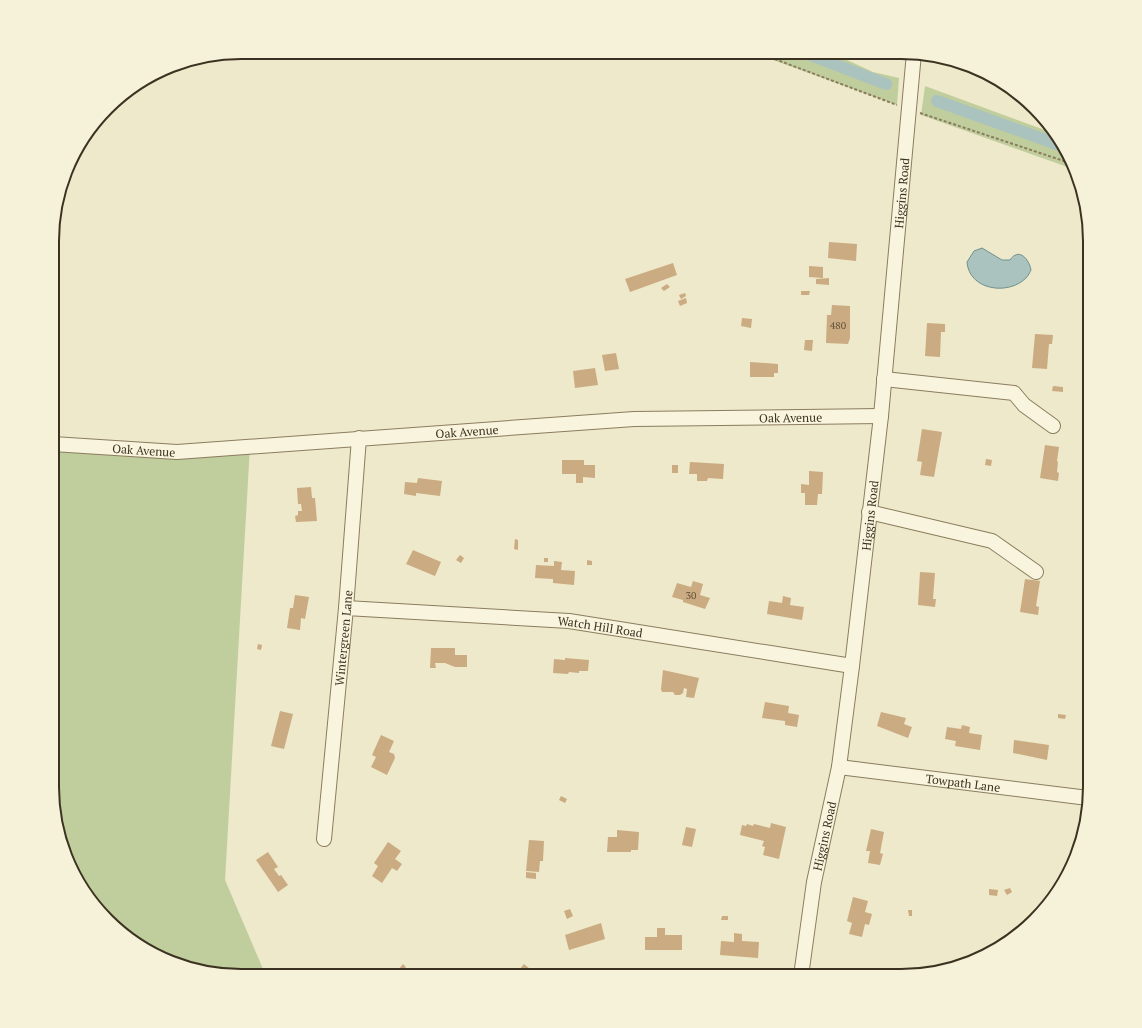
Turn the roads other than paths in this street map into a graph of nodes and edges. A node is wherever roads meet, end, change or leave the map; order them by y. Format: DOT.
graph roads {
  1 [pos="913,59"];
  2 [pos="884,379"];
  3 [pos="881,416"];
  4 [pos="1053,426"];
  5 [pos="359,438"];
  6 [pos="59,444"];
  7 [pos="870,512"];
  8 [pos="1036,572"];
  9 [pos="346,608"];
  10 [pos="852,666"];
  11 [pos="839,766"];
  12 [pos="1083,797"];
  13 [pos="324,839"];
  14 [pos="802,969"];
  1 -- 2 [label="street, Higgins Road"];
  2 -- 3 [label="street, Higgins Road"];
  2 -- 4 [label="street"];
  3 -- 5 [label="street, Oak Avenue"];
  3 -- 7 [label="street, Higgins Road"];
  5 -- 6 [label="street, Oak Avenue"];
  5 -- 9 [label="street, Wintergreen Lane"];
  7 -- 8 [label="street"];
  7 -- 10 [label="street, Higgins Road"];
  9 -- 10 [label="street, Watch Hill Road"];
  9 -- 13 [label="street, Wintergreen Lane"];
  10 -- 11 [label="street, Higgins Road"];
  11 -- 12 [label="street, Towpath Lane"];
  11 -- 14 [label="street, Higgins Road"];
}
